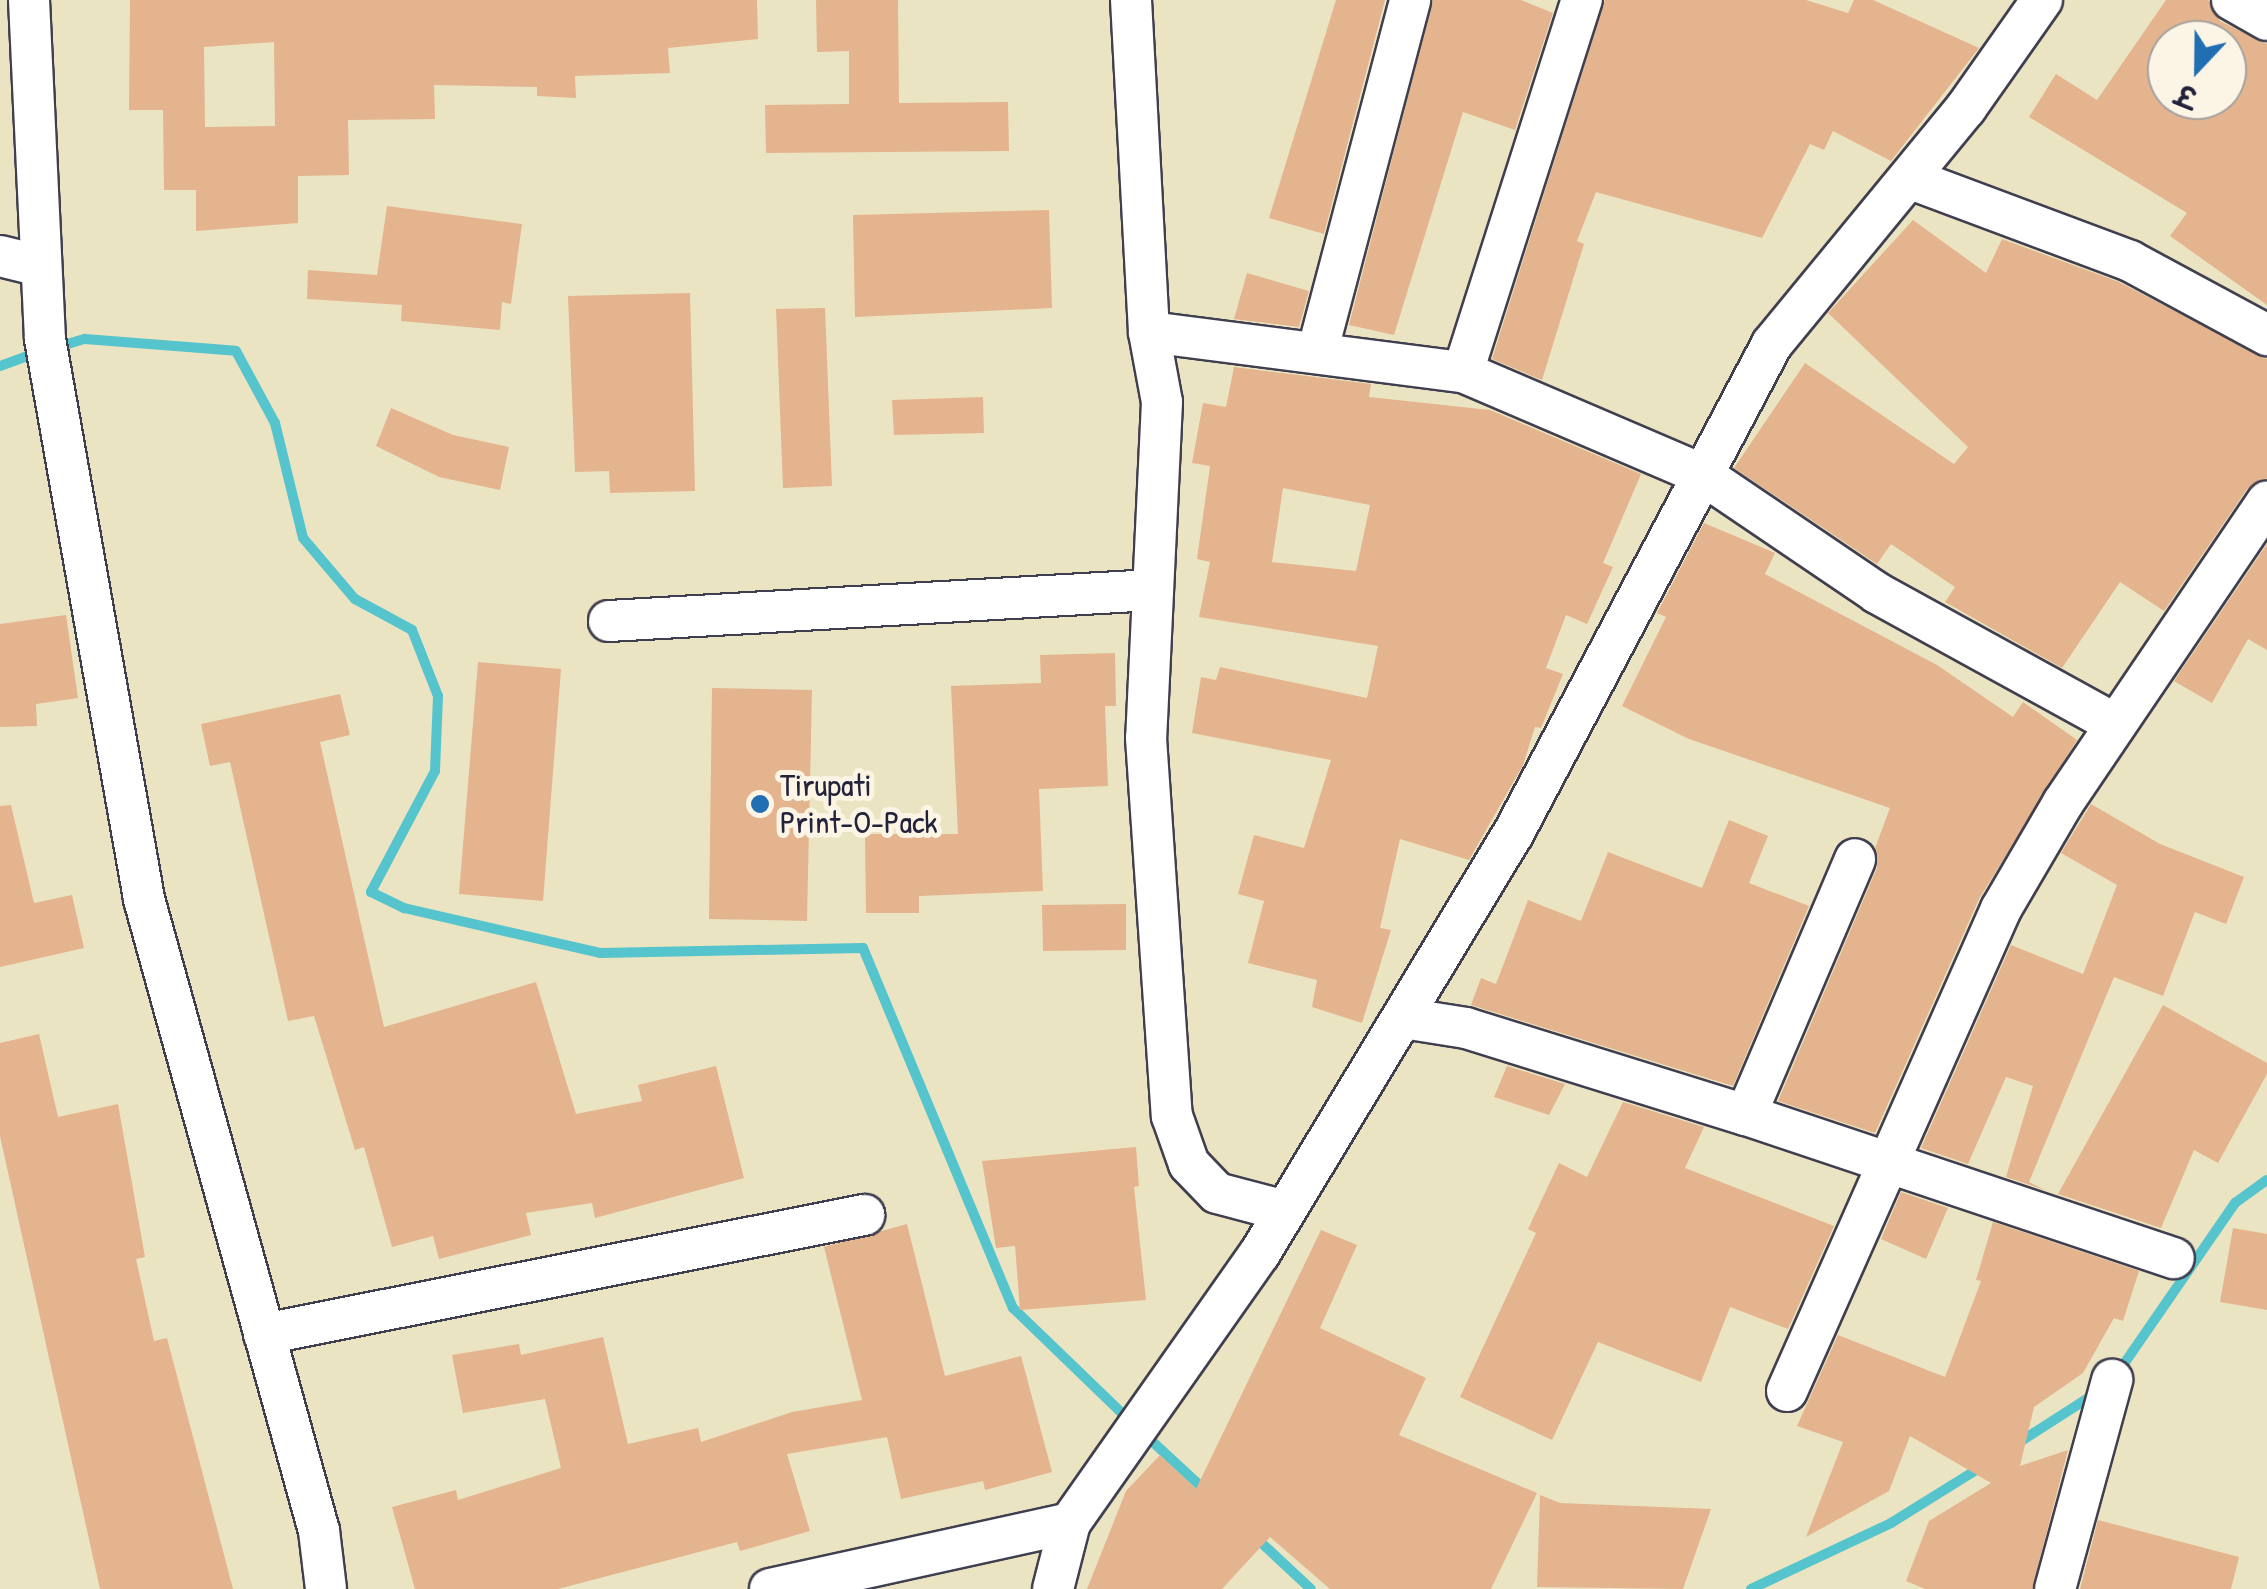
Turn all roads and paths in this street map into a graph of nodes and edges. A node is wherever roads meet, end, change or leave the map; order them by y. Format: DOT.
graph roads {
  1 [pos="29,0"];
  2 [pos="1131,0"];
  3 [pos="1410,0"];
  4 [pos="1582,0"];
  5 [pos="2042,0"];
  6 [pos="2232,0"];
  7 [pos="2267,20"];
  8 [pos="1910,179"];
  9 [pos="0,256"];
  10 [pos="41,266"];
  11 [pos="1149,332"];
  12 [pos="2267,335"];
  13 [pos="1317,353"];
  14 [pos="1463,372"];
  15 [pos="1703,476"];
  16 [pos="2267,502"];
  17 [pos="1153,590"];
  18 [pos="609,621"];
  19 [pos="2115,724"];
  20 [pos="1854,859"];
  21 [pos="1403,1018"];
  22 [pos="1746,1115"];
  23 [pos="1890,1160"];
  24 [pos="1285,1211"];
  25 [pos="864,1215"];
  26 [pos="2174,1258"];
  27 [pos="264,1334"];
  28 [pos="2112,1380"];
  29 [pos="1787,1391"];
  30 [pos="1070,1524"];
  31 [pos="326,1589"];
  32 [pos="770,1589"];
  33 [pos="1053,1589"];
  34 [pos="2056,1589"];
  1 -- 10 [label="street"];
  2 -- 11 [label="street"];
  3 -- 13 [label="street"];
  4 -- 14 [label="street"];
  5 -- 8 [label="street"];
  6 -- 7 [label="street"];
  8 -- 12 [label="street"];
  8 -- 15 [label="street"];
  9 -- 10 [label="street"];
  10 -- 27 [label="street"];
  11 -- 13 [label="street"];
  11 -- 17 [label="street"];
  13 -- 14 [label="street"];
  14 -- 15 [label="street"];
  15 -- 19 [label="street"];
  15 -- 21 [label="street"];
  16 -- 19 [label="street"];
  17 -- 18 [label="street"];
  17 -- 24 [label="street"];
  19 -- 23 [label="street"];
  20 -- 22 [label="street"];
  21 -- 22 [label="street"];
  21 -- 24 [label="street"];
  22 -- 23 [label="street"];
  23 -- 26 [label="street"];
  23 -- 29 [label="street"];
  24 -- 30 [label="street"];
  25 -- 27 [label="street"];
  27 -- 31 [label="street"];
  28 -- 34 [label="street"];
  30 -- 32 [label="street"];
  30 -- 33 [label="street"];
}
